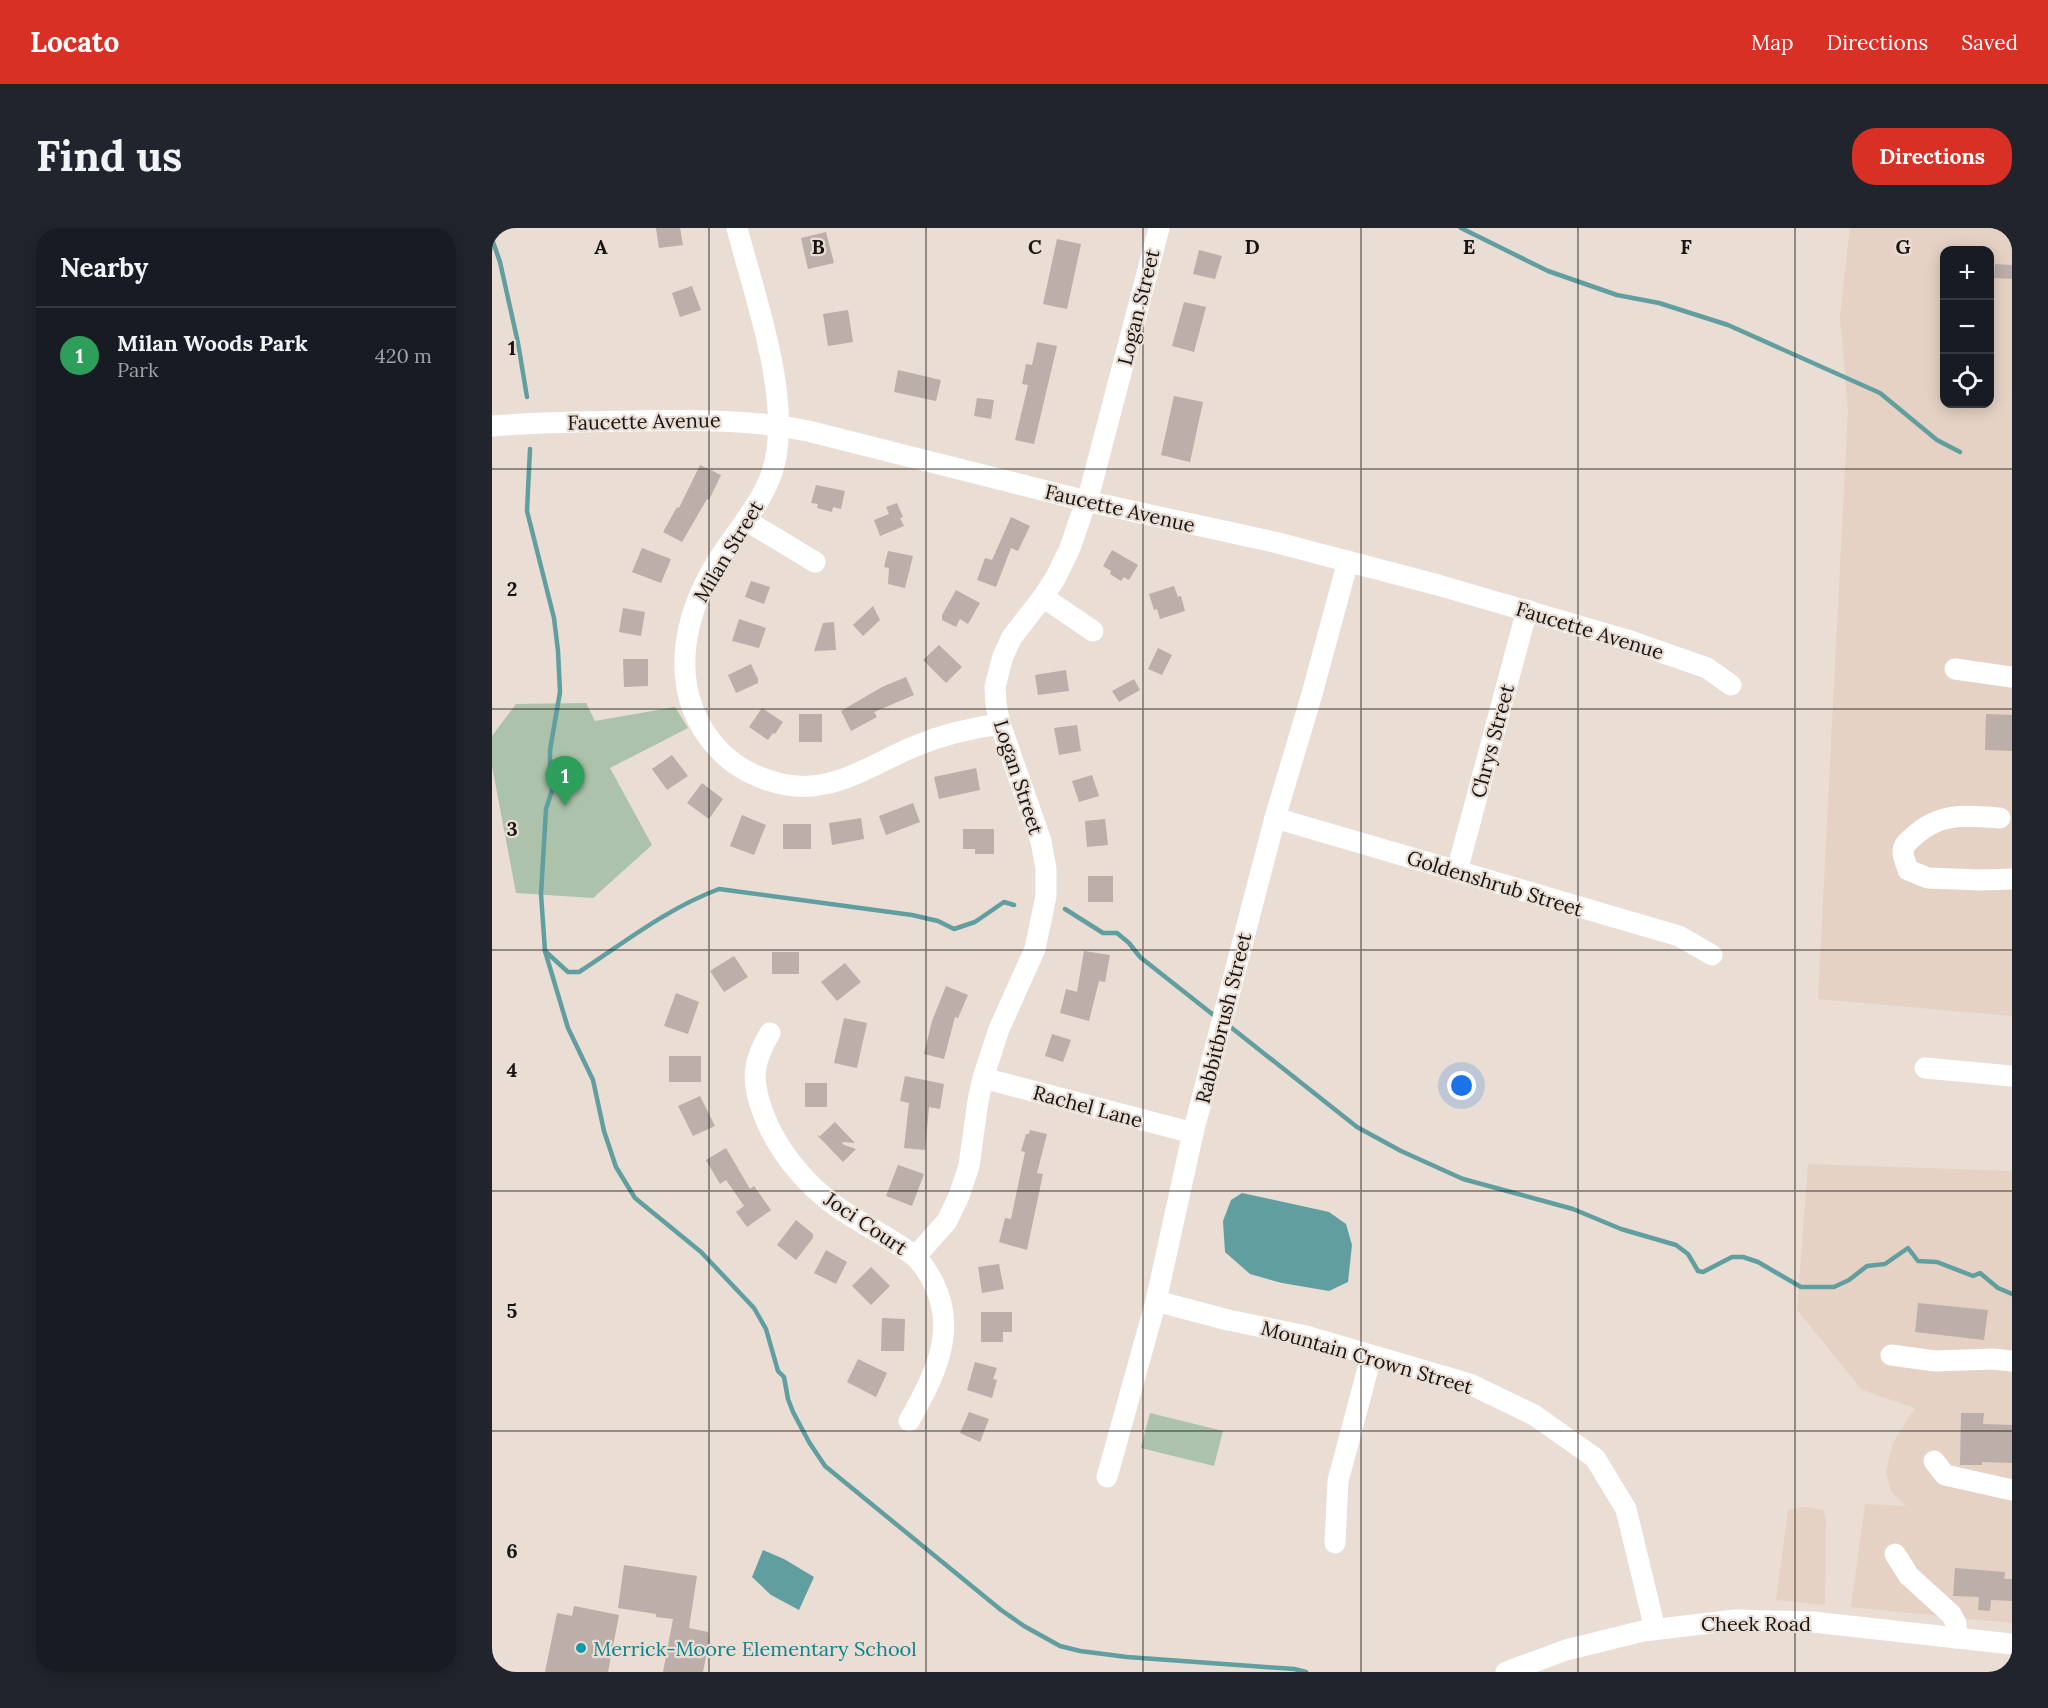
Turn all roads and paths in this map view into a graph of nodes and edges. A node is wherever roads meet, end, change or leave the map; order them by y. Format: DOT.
graph roads {
  1 [pos="737,228"];
  2 [pos="1159,228"];
  3 [pos="779,425"];
  4 [pos="492,426"];
  5 [pos="1086,501"];
  6 [pos="747,521"];
  7 [pos="1348,561"];
  8 [pos="815,562"];
  9 [pos="1043,597"];
  10 [pos="1527,610"];
  11 [pos="1093,631"];
  12 [pos="1955,669"];
  13 [pos="2012,677"];
  14 [pos="1731,685"];
  15 [pos="1000,724"];
  16 [pos="1275,818"];
  17 [pos="2000,818"];
  18 [pos="1457,871"];
  19 [pos="2012,879"];
  20 [pos="1712,955"];
  21 [pos="770,1033"];
  22 [pos="1925,1068"];
  23 [pos="2012,1076"];
  24 [pos="983,1078"];
  25 [pos="1193,1133"];
  26 [pos="915,1257"];
  27 [pos="1156,1301"];
  28 [pos="1891,1354"];
  29 [pos="1371,1357"];
  30 [pos="2012,1361"];
  31 [pos="909,1421"];
  32 [pos="1934,1461"];
  33 [pos="1107,1477"];
  34 [pos="2012,1490"];
  35 [pos="1335,1543"];
  36 [pos="1895,1554"];
  37 [pos="1655,1629"];
  38 [pos="1956,1638"];
  39 [pos="2012,1644"];
  40 [pos="1506,1672"];
  1 -- 3 [label="street, Milan Street"];
  2 -- 5 [label="street, Logan Street"];
  3 -- 4 [label="street, Faucette Avenue"];
  3 -- 5 [label="street, Faucette Avenue"];
  3 -- 6 [label="street, Milan Street"];
  5 -- 7 [label="street, Faucette Avenue"];
  5 -- 9 [label="street, Logan Street"];
  6 -- 8 [label="street"];
  6 -- 15 [label="street, Milan Street"];
  7 -- 10 [label="street, Faucette Avenue"];
  7 -- 16 [label="street, Rabbitbrush Street"];
  9 -- 11 [label="street"];
  9 -- 15 [label="street, Logan Street"];
  10 -- 14 [label="street, Faucette Avenue"];
  10 -- 18 [label="street, Chrys Street"];
  12 -- 13 [label="street"];
  15 -- 24 [label="street, Logan Street"];
  16 -- 18 [label="street, Goldenshrub Street"];
  16 -- 25 [label="street, Rabbitbrush Street"];
  17 -- 19 [label="street"];
  18 -- 20 [label="street, Goldenshrub Street"];
  21 -- 26 [label="street, Joci Court"];
  22 -- 23 [label="street"];
  24 -- 25 [label="street, Rachel Lane"];
  24 -- 26 [label="street, Logan Street"];
  25 -- 27 [label="street, Rabbitbrush Street"];
  26 -- 31 [label="street, Joci Court"];
  27 -- 29 [label="street, Mountain Crown Street"];
  27 -- 33 [label="street, Rabbitbrush Street"];
  28 -- 30 [label="street"];
  29 -- 35 [label="street"];
  29 -- 37 [label="street, Mountain Crown Street"];
  32 -- 34 [label="street"];
  36 -- 38 [label="street"];
  37 -- 38 [label="street, Cheek Road"];
  37 -- 40 [label="street, Cheek Road"];
  38 -- 39 [label="street, Cheek Road"];
}
